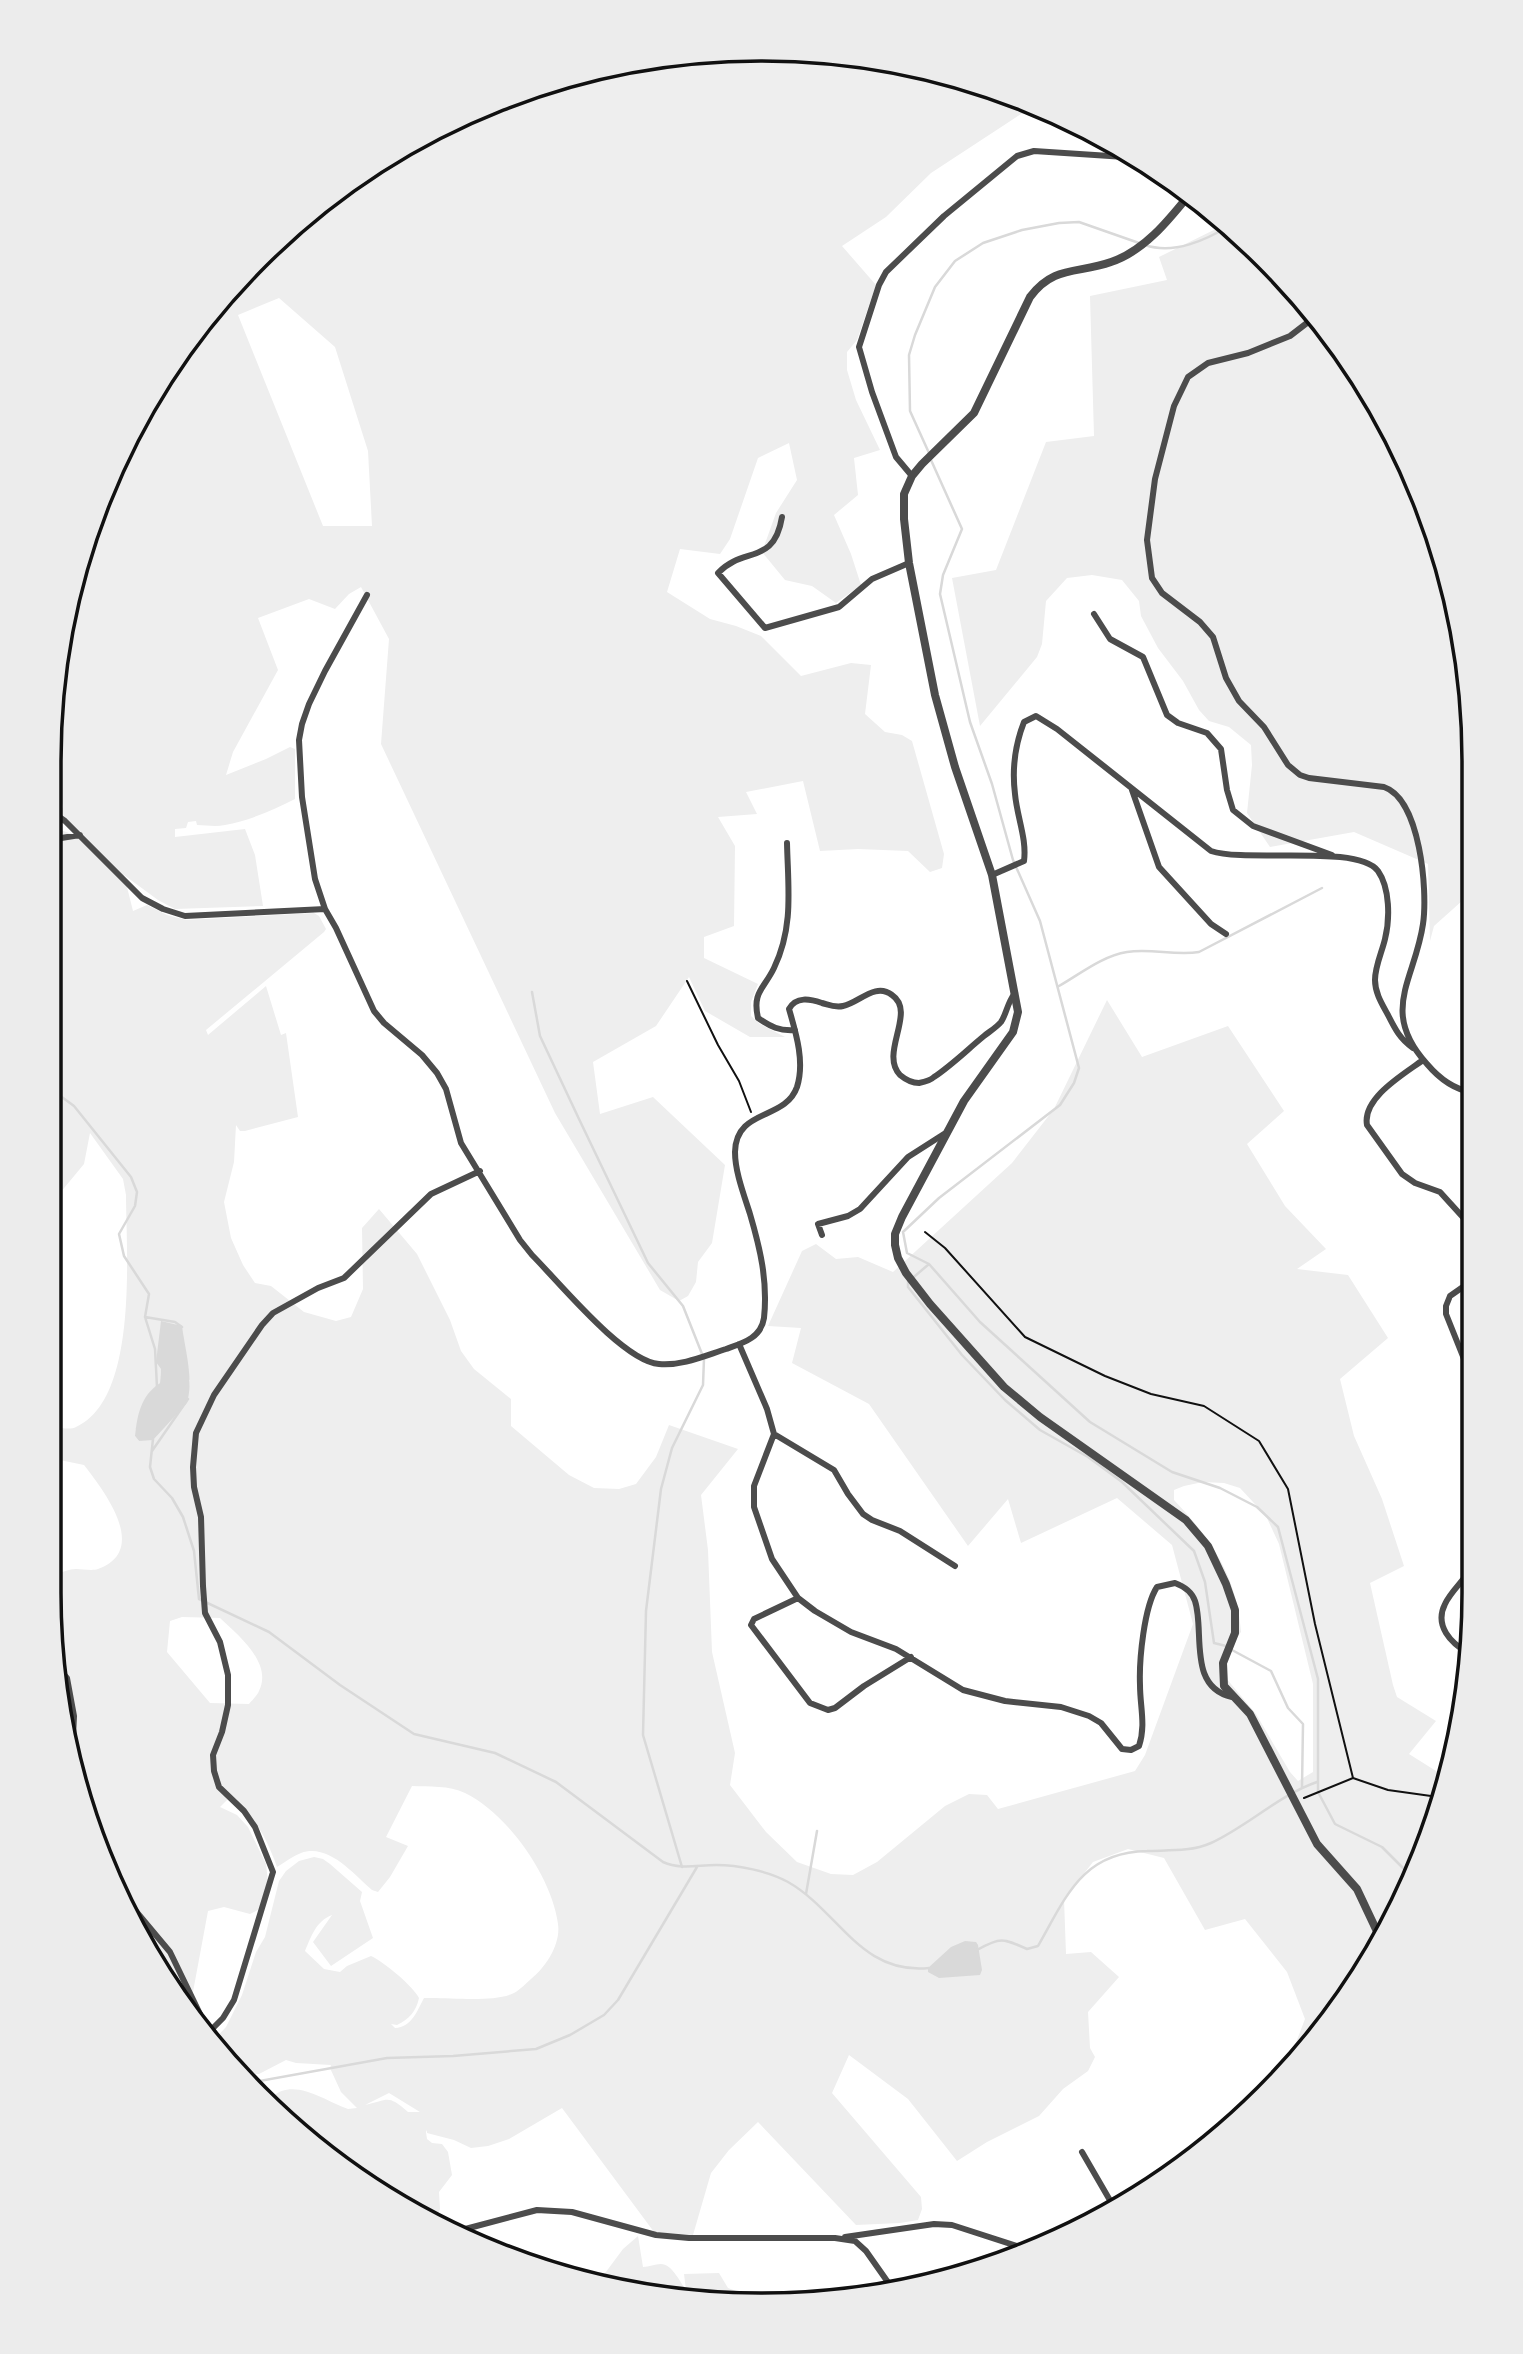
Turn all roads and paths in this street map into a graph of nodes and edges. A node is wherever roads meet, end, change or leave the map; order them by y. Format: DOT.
graph roads {
  1 [pos="1114,156"];
  2 [pos="1183,202"];
  3 [pos="1307,323"];
  4 [pos="912,476"];
  5 [pos="782,517"];
  6 [pos="909,563"];
  7 [pos="368,595"];
  8 [pos="1094,614"];
  9 [pos="1131,788"];
  10 [pos="61,819"];
  11 [pos="79,835"];
  12 [pos="61,838"];
  13 [pos="787,843"];
  14 [pos="1337,857"];
  15 [pos="992,875"];
  16 [pos="325,909"];
  17 [pos="1226,934"];
  18 [pos="687,981"];
  19 [pos="1016,992"];
  20 [pos="795,1030"];
  21 [pos="1415,1049"];
  22 [pos="1423,1060"];
  23 [pos="1462,1088"];
  24 [pos="753,1120"];
  25 [pos="944,1134"];
  26 [pos="480,1171"];
  27 [pos="1462,1216"];
  28 [pos="925,1232"];
  29 [pos="822,1234"];
  30 [pos="1462,1288"];
  31 [pos="739,1345"];
  32 [pos="1462,1354"];
  33 [pos="774,1434"];
  34 [pos="954,1566"];
  35 [pos="1462,1581"];
  36 [pos="798,1598"];
  37 [pos="1459,1648"];
  38 [pos="911,1657"];
  39 [pos="66,1677"];
  40 [pos="1232,1697"];
  41 [pos="74,1722"];
  42 [pos="1353,1778"];
  43 [pos="1431,1796"];
  44 [pos="1308,1797"];
  45 [pos="142,1918"];
  46 [pos="1376,1929"];
  47 [pos="195,2004"];
  48 [pos="213,2028"];
  49 [pos="1082,2152"];
  50 [pos="1110,2200"];
  51 [pos="467,2228"];
  52 [pos="835,2238"];
  53 [pos="1014,2245"];
  54 [pos="887,2281"];
  1 -- 4 [label="street"];
  2 -- 4 [label="street"];
  3 -- 21 [label="street"];
  4 -- 6 [label="street"];
  5 -- 6 [label="street"];
  6 -- 15 [label="street"];
  7 -- 16 [label="street"];
  8 -- 14 [label="street"];
  9 -- 14 [label="street"];
  9 -- 15 [label="street"];
  9 -- 17 [label="street"];
  10 -- 11 [label="street"];
  11 -- 12 [label="street"];
  11 -- 16 [label="street"];
  13 -- 20 [label="street"];
  14 -- 21 [label="street"];
  15 -- 19 [label="street"];
  16 -- 26 [label="street"];
  18 -- 24 [label="path"];
  19 -- 20 [label="street"];
  19 -- 25 [label="street"];
  20 -- 24 [label="street"];
  21 -- 22 [label="street"];
  22 -- 23 [label="street"];
  22 -- 27 [label="street"];
  24 -- 31 [label="street"];
  25 -- 29 [label="street"];
  25 -- 40 [label="street"];
  26 -- 31 [label="street"];
  26 -- 48 [label="street"];
  28 -- 42 [label="path"];
  30 -- 32 [label="street"];
  31 -- 33 [label="street"];
  33 -- 34 [label="street"];
  33 -- 36 [label="street"];
  35 -- 37 [label="street"];
  36 -- 38 [label="street"];
  36 -- 38 [label="street"];
  38 -- 40 [label="street"];
  39 -- 41 [label="street"];
  40 -- 46 [label="street"];
  42 -- 43 [label="path"];
  42 -- 44 [label="path"];
  45 -- 47 [label="street"];
  49 -- 50 [label="street"];
  51 -- 52 [label="street"];
  52 -- 53 [label="street"];
  52 -- 54 [label="street"];
}
